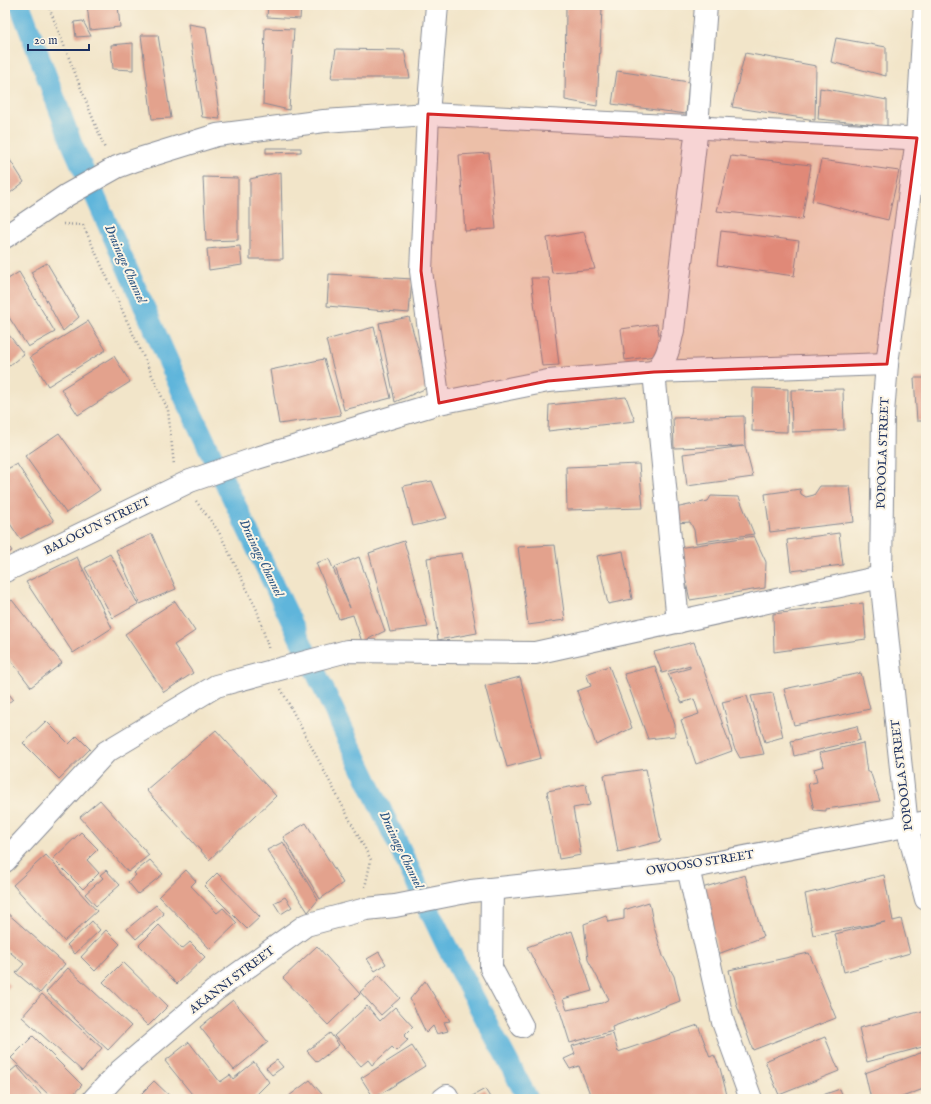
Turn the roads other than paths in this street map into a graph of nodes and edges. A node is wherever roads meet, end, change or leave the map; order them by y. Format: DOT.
graph roads {
  1 [pos="437,5"];
  2 [pos="706,5"];
  3 [pos="925,5"];
  4 [pos="428,114"];
  5 [pos="697,127"];
  6 [pos="922,138"];
  7 [pos="5,237"];
  8 [pos="887,364"];
  9 [pos="654,372"];
  10 [pos="439,403"];
  11 [pos="5,571"];
  12 [pos="881,577"];
  13 [pos="678,622"];
  14 [pos="916,824"];
  15 [pos="5,861"];
  16 [pos="688,868"];
  17 [pos="481,890"];
  18 [pos="926,899"];
  19 [pos="395,906"];
  20 [pos="522,1026"];
  21 [pos="94,1099"];
  22 [pos="751,1099"];
  1 -- 4 [label="street"];
  2 -- 5 [label="street"];
  3 -- 6 [label="street, POPOOLA STREET"];
  4 -- 5 [label="street"];
  4 -- 7 [label="street"];
  4 -- 10 [label="street"];
  5 -- 6 [label="street"];
  5 -- 9 [label="street"];
  6 -- 8 [label="street, POPOOLA STREET"];
  8 -- 9 [label="street, BALOGUN STREET"];
  8 -- 12 [label="street, POPOOLA STREET"];
  9 -- 10 [label="street, BALOGUN STREET"];
  9 -- 13 [label="street"];
  10 -- 11 [label="street, BALOGUN STREET"];
  12 -- 13 [label="street"];
  12 -- 14 [label="street, POPOOLA STREET"];
  13 -- 15 [label="street"];
  14 -- 16 [label="street, OWOOSO STREET"];
  14 -- 18 [label="street, POPOOLA STREET"];
  16 -- 17 [label="street, OWOOSO STREET"];
  16 -- 22 [label="street"];
  17 -- 19 [label="street, OWOOSO STREET"];
  17 -- 20 [label="street"];
  19 -- 21 [label="street, AKANNI STREET"];
}
